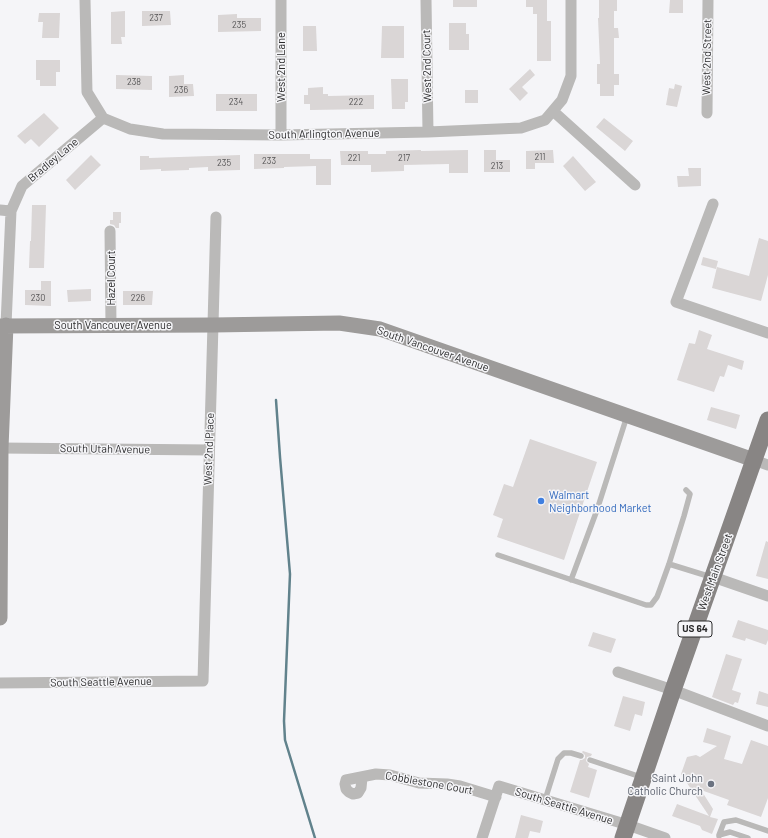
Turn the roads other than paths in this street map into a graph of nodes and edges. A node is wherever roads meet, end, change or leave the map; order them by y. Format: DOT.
graph roads {
  1 [pos="85,0"];
  2 [pos="280,0"];
  3 [pos="426,0"];
  4 [pos="571,0"];
  5 [pos="708,0"];
  6 [pos="553,110"];
  7 [pos="707,114"];
  8 [pos="103,118"];
  9 [pos="428,132"];
  10 [pos="281,135"];
  11 [pos="635,185"];
  12 [pos="713,204"];
  13 [pos="5,210"];
  14 [pos="216,218"];
  15 [pos="110,231"];
  16 [pos="3,325"];
  17 [pos="111,325"];
  18 [pos="213,325"];
  19 [pos="768,333"];
  20 [pos="628,416"];
  21 [pos="768,420"];
  22 [pos="0,448"];
  23 [pos="209,450"];
  24 [pos="761,463"];
  25 [pos="686,490"];
  26 [pos="498,556"];
  27 [pos="669,564"];
  28 [pos="0,566"];
  29 [pos="713,577"];
  30 [pos="571,580"];
  31 [pos="768,596"];
  32 [pos="0,618"];
  33 [pos="618,672"];
  34 [pos="203,681"];
  35 [pos="0,683"];
  36 [pos="673,690"];
  37 [pos="768,726"];
  38 [pos="581,756"];
  39 [pos="590,760"];
  40 [pos="362,778"];
  41 [pos="644,778"];
  42 [pos="498,791"];
  43 [pos="545,800"];
  44 [pos="768,831"];
  45 [pos="626,832"];
  46 [pos="719,836"];
  47 [pos="482,838"];
  48 [pos="665,838"];
  49 [pos="748,838"];
  1 -- 8 [label="street"];
  2 -- 10 [label="street, West 2nd Lane"];
  3 -- 9 [label="street, West 2nd Court"];
  4 -- 6 [label="street"];
  5 -- 7 [label="street, West 2nd Street"];
  6 -- 9 [label="street, South Arlington Avenue"];
  6 -- 11 [label="street"];
  8 -- 10 [label="street, South Arlington Avenue"];
  8 -- 13 [label="street, Bradley Lane"];
  9 -- 10 [label="street, South Arlington Avenue"];
  12 -- 19 [label="street"];
  13 -- 16 [label="street, Bradley Lane"];
  14 -- 18 [label="street, West 2nd Place"];
  15 -- 17 [label="street, Hazel Court"];
  16 -- 17 [label="street, South Vancouver Avenue"];
  16 -- 22 [label="street, Bradley Lane"];
  17 -- 18 [label="street, South Vancouver Avenue"];
  18 -- 20 [label="street, South Vancouver Avenue"];
  18 -- 23 [label="street, West 2nd Place"];
  20 -- 24 [label="street, South Vancouver Avenue"];
  20 -- 30 [label="lane"];
  21 -- 24 [label="main road, West Main Street / US 64"];
  22 -- 23 [label="street, South Utah Avenue"];
  22 -- 28 [label="street, Bradley Lane"];
  23 -- 34 [label="street, West 2nd Place"];
  24 -- 29 [label="main road, West Main Street / US 64"];
  25 -- 27 [label="lane"];
  26 -- 30 [label="lane"];
  27 -- 29 [label="lane"];
  27 -- 30 [label="lane"];
  28 -- 32 [label="street, Bradley Lane"];
  29 -- 31 [label="street"];
  29 -- 36 [label="main road, West Main Street / US 64"];
  33 -- 36 [label="street"];
  34 -- 35 [label="street, South Seattle Avenue"];
  36 -- 37 [label="street"];
  36 -- 41 [label="main road, West Main Street / US 64"];
  38 -- 43 [label="lane"];
  39 -- 41 [label="lane"];
  40 -- 42 [label="street, Cobblestone Court"];
  41 -- 45 [label="main road, West Main Street / US 64"];
  42 -- 43 [label="street, South Seattle Avenue"];
  42 -- 47 [label="street"];
  43 -- 45 [label="street, South Seattle Avenue"];
  44 -- 46 [label="lane"];
  45 -- 48 [label="street, South Seattle Avenue"];
  46 -- 49 [label="lane"];
}
